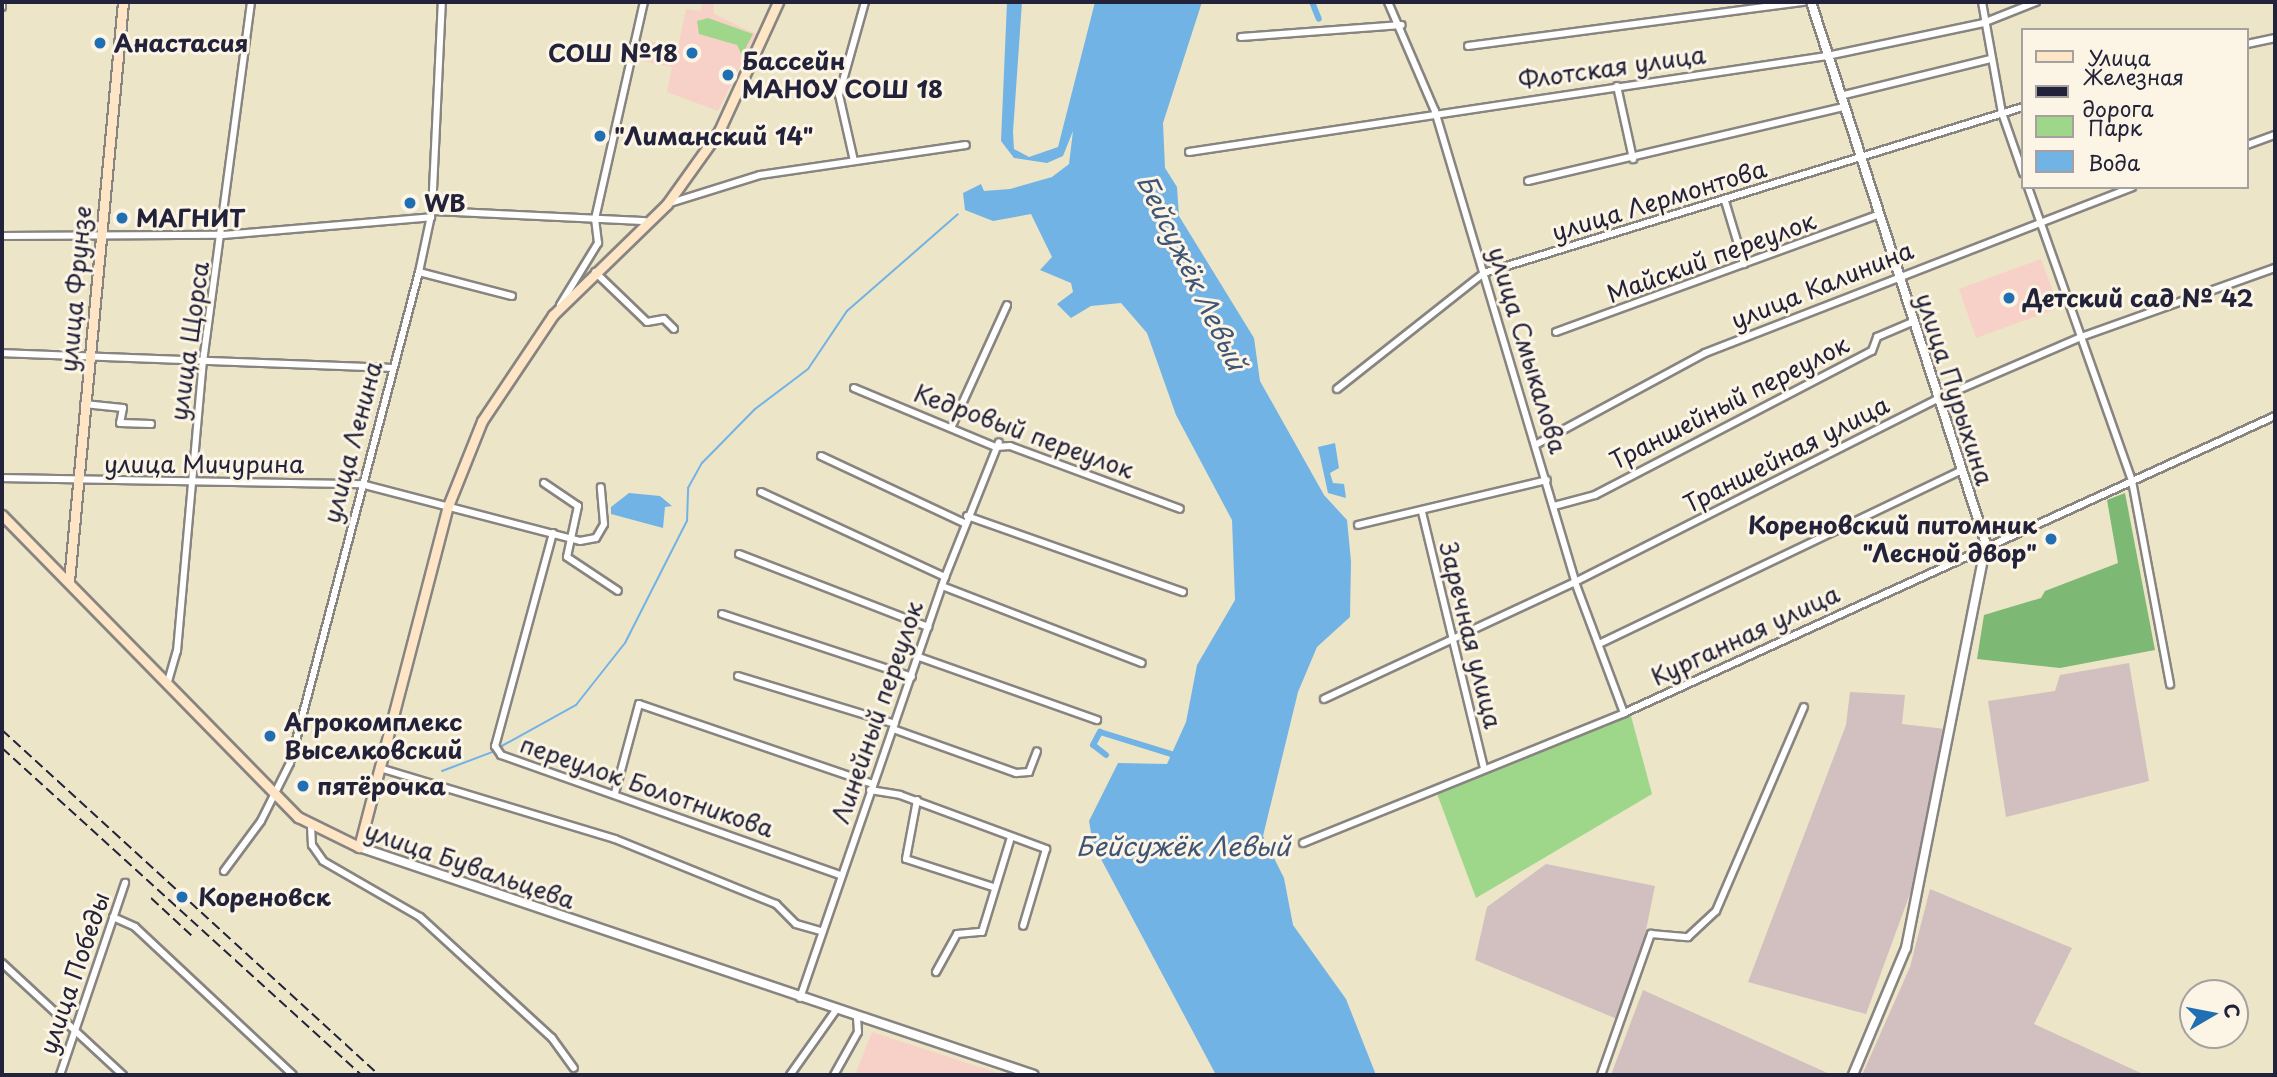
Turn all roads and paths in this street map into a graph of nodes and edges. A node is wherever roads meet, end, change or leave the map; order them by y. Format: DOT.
graph roads {
  1 [pos="122,2"];
  2 [pos="251,2"];
  3 [pos="442,2"];
  4 [pos="644,2"];
  5 [pos="778,2"];
  6 [pos="865,2"];
  7 [pos="1388,2"];
  8 [pos="1804,2"];
  9 [pos="1811,2"];
  10 [pos="1982,2"];
  11 [pos="2036,2"];
  12 [pos="1983,23"];
  13 [pos="1402,25"];
  14 [pos="1241,37"];
  15 [pos="2275,38"];
  16 [pos="2249,44"];
  17 [pos="1468,46"];
  18 [pos="1828,56"];
  19 [pos="1991,59"];
  20 [pos="1616,86"];
  21 [pos="1840,96"];
  22 [pos="1843,107"];
  23 [pos="2022,107"];
  24 [pos="1435,111"];
  25 [pos="2002,113"];
  26 [pos="2275,135"];
  27 [pos="2249,144"];
  28 [pos="966,145"];
  29 [pos="1189,152"];
  30 [pos="1633,159"];
  31 [pos="1860,160"];
  32 [pos="854,161"];
  33 [pos="2022,170"];
  34 [pos="1528,181"];
  35 [pos="2029,189"];
  36 [pos="2127,189"];
  37 [pos="1724,201"];
  38 [pos="667,204"];
  39 [pos="431,214"];
  40 [pos="1878,215"];
  41 [pos="595,219"];
  42 [pos="645,221"];
  43 [pos="2040,221"];
  44 [pos="223,235"];
  45 [pos="2,236"];
  46 [pos="100,237"];
  47 [pos="1744,264"];
  48 [pos="2275,268"];
  49 [pos="419,272"];
  50 [pos="594,272"];
  51 [pos="1484,273"];
  52 [pos="1897,275"];
  53 [pos="512,296"];
  54 [pos="1007,305"];
  55 [pos="553,315"];
  56 [pos="1913,321"];
  57 [pos="674,329"];
  58 [pos="1556,332"];
  59 [pos="2081,337"];
  60 [pos="88,353"];
  61 [pos="2,354"];
  62 [pos="203,362"];
  63 [pos="391,369"];
  64 [pos="854,388"];
  65 [pos="1338,389"];
  66 [pos="1937,399"];
  67 [pos="84,404"];
  68 [pos="2275,416"];
  69 [pos="150,424"];
  70 [pos="951,428"];
  71 [pos="998,444"];
  72 [pos="1537,444"];
  73 [pos="821,456"];
  74 [pos="1962,470"];
  75 [pos="2,478"];
  76 [pos="1547,480"];
  77 [pos="2132,481"];
  78 [pos="76,482"];
  79 [pos="544,483"];
  80 [pos="361,484"];
  81 [pos="191,485"];
  82 [pos="601,487"];
  83 [pos="761,492"];
  84 [pos="448,506"];
  85 [pos="1554,506"];
  86 [pos="1180,509"];
  87 [pos="1422,512"];
  88 [pos="2,515"];
  89 [pos="966,519"];
  90 [pos="1357,525"];
  91 [pos="553,533"];
  92 [pos="568,538"];
  93 [pos="1986,544"];
  94 [pos="738,554"];
  95 [pos="945,577"];
  96 [pos="69,581"];
  97 [pos="1576,582"];
  98 [pos="942,586"];
  99 [pos="618,591"];
  100 [pos="1183,592"];
  101 [pos="722,614"];
  102 [pos="928,627"];
  103 [pos="1450,642"];
  104 [pos="1598,645"];
  105 [pos="919,657"];
  106 [pos="1142,663"];
  107 [pos="738,676"];
  108 [pos="912,677"];
  109 [pos="2170,684"];
  110 [pos="167,685"];
  111 [pos="1324,699"];
  112 [pos="1804,707"];
  113 [pos="1623,713"];
  114 [pos="1097,720"];
  115 [pos="894,727"];
  116 [pos="1037,751"];
  117 [pos="1485,768"];
  118 [pos="383,769"];
  119 [pos="871,787"];
  120 [pos="615,793"];
  121 [pos="276,794"];
  122 [pos="917,800"];
  123 [pos="311,826"];
  124 [pos="1011,837"];
  125 [pos="1303,843"];
  126 [pos="359,847"];
  127 [pos="224,871"];
  128 [pos="840,875"];
  129 [pos="125,883"];
  130 [pos="993,887"];
  131 [pos="113,917"];
  132 [pos="1023,926"];
  133 [pos="821,931"];
  134 [pos="2,963"];
  135 [pos="936,972"];
  136 [pos="800,998"];
  137 [pos="836,1010"];
  138 [pos="857,1017"];
  139 [pos="74,1031"];
  140 [pos="574,1068"];
  141 [pos="60,1075"];
  142 [pos="123,1075"];
  143 [pos="293,1075"];
  144 [pos="790,1075"];
  145 [pos="834,1075"];
  146 [pos="1034,1075"];
  147 [pos="1601,1075"];
  148 [pos="1853,1075"];
  1 -- 46 [label="main road, улица Фрунзе"];
  2 -- 44 [label="street, улица Щорса"];
  3 -- 39 [label="street, улица Ленина"];
  4 -- 41 [label="street"];
  5 -- 38 [label="main road"];
  6 -- 32 [label="street"];
  7 -- 13 [label="street, улица Смыкалова"];
  8 -- 17 [label="street"];
  9 -- 18 [label="street, улица Пурыхина"];
  10 -- 12 [label="street"];
  11 -- 12 [label="street, Флотская улица"];
  12 -- 18 [label="street, Флотская улица"];
  12 -- 19 [label="street"];
  13 -- 14 [label="street"];
  13 -- 24 [label="street, улица Смыкалова"];
  15 -- 16 [label="street"];
  18 -- 20 [label="street, Флотская улица"];
  18 -- 21 [label="street, улица Пурыхина"];
  19 -- 21 [label="street"];
  19 -- 25 [label="street"];
  20 -- 24 [label="street, Флотская улица"];
  20 -- 30 [label="street"];
  21 -- 22 [label="street, улица Пурыхина"];
  22 -- 30 [label="street"];
  22 -- 31 [label="street, улица Пурыхина"];
  23 -- 25 [label="street, улица Лермонтова"];
  24 -- 29 [label="street, Флотская улица"];
  24 -- 51 [label="street, улица Смыкалова"];
  25 -- 31 [label="street, улица Лермонтова"];
  25 -- 33 [label="street"];
  26 -- 27 [label="street"];
  28 -- 32 [label="street"];
  30 -- 34 [label="street"];
  31 -- 37 [label="street, улица Лермонтова"];
  31 -- 40 [label="street, улица Пурыхина"];
  32 -- 38 [label="street"];
  35 -- 43 [label="street"];
  36 -- 43 [label="street, улица Калинина"];
  37 -- 47 [label="street"];
  37 -- 51 [label="street, улица Лермонтова"];
  38 -- 42 [label="main road"];
  39 -- 41 [label="street"];
  39 -- 44 [label="street"];
  39 -- 49 [label="street, улица Ленина"];
  40 -- 47 [label="street, Майский переулок"];
  40 -- 52 [label="street, улица Пурыхина"];
  41 -- 42 [label="street"];
  41 -- 55 [label="street"];
  42 -- 50 [label="main road"];
  43 -- 52 [label="street, улица Калинина"];
  43 -- 59 [label="street"];
  44 -- 46 [label="street"];
  44 -- 62 [label="street, улица Щорса"];
  45 -- 46 [label="street"];
  46 -- 60 [label="main road, улица Фрунзе"];
  47 -- 58 [label="street, Майский переулок"];
  48 -- 59 [label="street, Траншейная улица"];
  49 -- 53 [label="street"];
  49 -- 63 [label="street, улица Ленина"];
  50 -- 55 [label="main road"];
  50 -- 57 [label="street"];
  51 -- 65 [label="street, улица Лермонтова"];
  51 -- 72 [label="street, улица Смыкалова"];
  52 -- 56 [label="street, улица Пурыхина"];
  52 -- 72 [label="street, улица Калинина"];
  54 -- 70 [label="street"];
  55 -- 84 [label="main road"];
  56 -- 66 [label="street, улица Пурыхина"];
  56 -- 85 [label="street, Траншейный переулок"];
  59 -- 66 [label="street, Траншейная улица"];
  59 -- 77 [label="street"];
  60 -- 61 [label="street"];
  60 -- 62 [label="street"];
  60 -- 67 [label="main road, улица Фрунзе"];
  62 -- 63 [label="street"];
  62 -- 81 [label="street, улица Щорса"];
  63 -- 80 [label="street, улица Ленина"];
  64 -- 70 [label="street, Кедровый переулок"];
  66 -- 74 [label="street, улица Пурыхина"];
  66 -- 97 [label="street, Траншейная улица"];
  67 -- 69 [label="street"];
  67 -- 78 [label="main road, улица Фрунзе"];
  68 -- 77 [label="street, Курганная улица"];
  70 -- 71 [label="street, Кедровый переулок"];
  71 -- 86 [label="street, Кедровый переулок"];
  71 -- 89 [label="street, Линейный переулок"];
  72 -- 76 [label="street, улица Смыкалова"];
  73 -- 89 [label="street"];
  74 -- 93 [label="street, улица Пурыхина"];
  74 -- 104 [label="street"];
  75 -- 78 [label="street, улица Мичурина"];
  76 -- 85 [label="street, улица Смыкалова"];
  76 -- 87 [label="street"];
  77 -- 93 [label="street, Курганная улица"];
  77 -- 109 [label="street"];
  78 -- 81 [label="street, улица Мичурина"];
  78 -- 96 [label="main road, улица Фрунзе"];
  79 -- 92 [label="street"];
  80 -- 81 [label="street, улица Мичурина"];
  80 -- 84 [label="street, улица Мичурина"];
  80 -- 121 [label="street, улица Ленина"];
  81 -- 110 [label="street, улица Щорса"];
  82 -- 92 [label="street, улица Мичурина"];
  83 -- 95 [label="street"];
  84 -- 91 [label="street, улица Мичурина"];
  84 -- 118 [label="main road"];
  85 -- 97 [label="street, улица Смыкалова"];
  87 -- 90 [label="street"];
  87 -- 103 [label="street, Заречная улица"];
  88 -- 96 [label="main road, улица Бувальцева"];
  89 -- 95 [label="street, Линейный переулок"];
  89 -- 100 [label="street"];
  91 -- 92 [label="street, улица Мичурина"];
  91 -- 120 [label="street, переулок Болотникова"];
  92 -- 99 [label="street"];
  93 -- 113 [label="street, Курганная улица"];
  93 -- 148 [label="street, улица Пурыхина"];
  94 -- 102 [label="street"];
  95 -- 98 [label="street, Линейный переулок"];
  96 -- 110 [label="main road, улица Бувальцева"];
  97 -- 103 [label="street, Траншейная улица"];
  97 -- 104 [label="street, улица Смыкалова"];
  98 -- 102 [label="street, Линейный переулок"];
  98 -- 106 [label="street"];
  101 -- 108 [label="street"];
  102 -- 105 [label="street, Линейный переулок"];
  103 -- 111 [label="street, Траншейная улица"];
  103 -- 117 [label="street, Заречная улица"];
  104 -- 113 [label="street, улица Смыкалова"];
  105 -- 108 [label="street, Линейный переулок"];
  105 -- 114 [label="street"];
  107 -- 115 [label="street"];
  108 -- 115 [label="street, Линейный переулок"];
  110 -- 121 [label="main road, улица Бувальцева"];
  112 -- 147 [label="street"];
  113 -- 117 [label="street, Курганная улица"];
  115 -- 116 [label="street"];
  115 -- 119 [label="street, Линейный переулок"];
  117 -- 125 [label="street, Курганная улица"];
  118 -- 126 [label="main road"];
  118 -- 133 [label="street"];
  119 -- 120 [label="street"];
  119 -- 122 [label="street"];
  119 -- 128 [label="street, Линейный переулок"];
  120 -- 128 [label="street, переулок Болотникова"];
  121 -- 123 [label="main road, улица Бувальцева"];
  121 -- 127 [label="street, улица Ленина"];
  122 -- 124 [label="street"];
  122 -- 130 [label="street"];
  123 -- 126 [label="main road, улица Бувальцева"];
  123 -- 140 [label="street"];
  124 -- 130 [label="street"];
  124 -- 132 [label="street"];
  126 -- 136 [label="street, улица Бувальцева"];
  128 -- 133 [label="street, Линейный переулок"];
  129 -- 131 [label="street, улица Победы"];
  130 -- 135 [label="street"];
  131 -- 139 [label="street, улица Победы"];
  131 -- 143 [label="street"];
  133 -- 136 [label="street, Линейный переулок"];
  134 -- 139 [label="street"];
  136 -- 137 [label="street, улица Бувальцева"];
  137 -- 138 [label="street, улица Бувальцева"];
  137 -- 144 [label="street"];
  138 -- 145 [label="street"];
  138 -- 146 [label="street, улица Бувальцева"];
  139 -- 141 [label="street, улица Победы"];
  139 -- 142 [label="street"];
}
